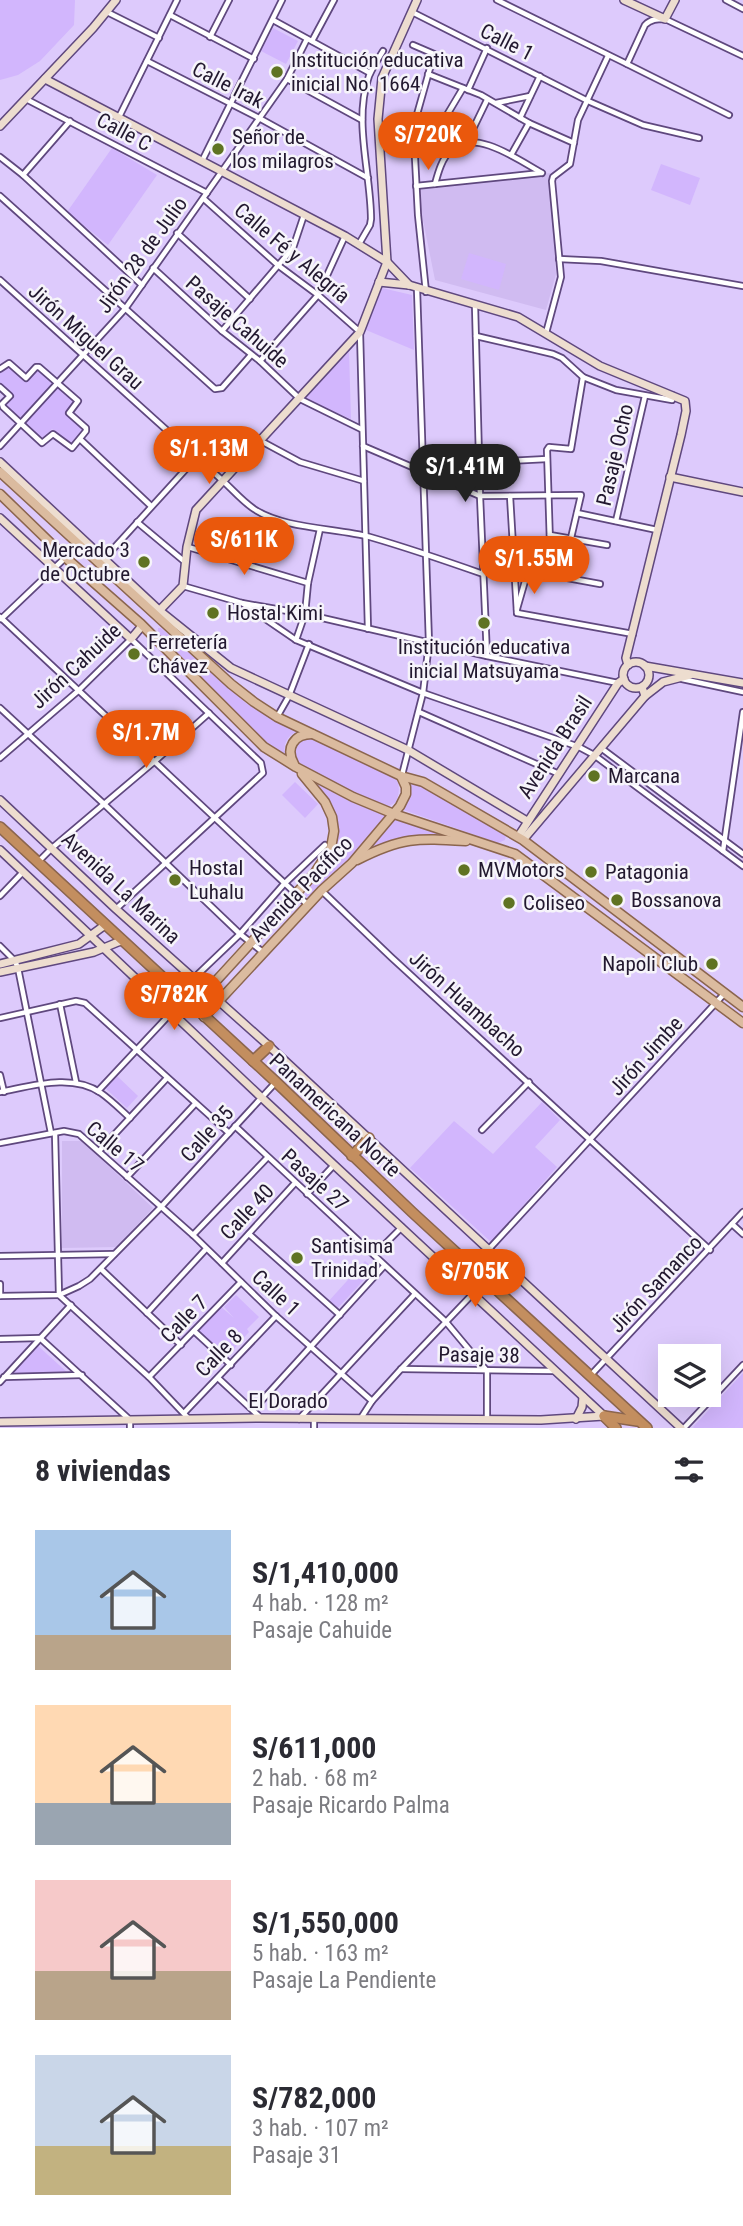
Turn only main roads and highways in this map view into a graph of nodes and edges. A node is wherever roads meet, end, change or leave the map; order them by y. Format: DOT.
graph roads {
  1 [pos="116,0"];
  2 [pos="417,0"];
  3 [pos="624,0"];
  4 [pos="675,0"];
  5 [pos="45,79"];
  6 [pos="0,126"];
  7 [pos="387,262"];
  8 [pos="379,282"];
  9 [pos="413,287"];
  10 [pos="0,462"];
  11 [pos="0,472"];
  12 [pos="670,477"];
  13 [pos="743,492"];
  14 [pos="0,494"];
  15 [pos="0,518"];
  16 [pos="102,561"];
  17 [pos="156,613"];
  18 [pos="143,626"];
  19 [pos="628,665"];
  20 [pos="645,666"];
  21 [pos="694,674"];
  22 [pos="621,681"];
  23 [pos="663,682"];
  24 [pos="743,683"];
  25 [pos="643,686"];
  26 [pos="645,696"];
  27 [pos="312,734"];
  28 [pos="296,767"];
  29 [pos="401,776"];
  30 [pos="0,800"];
  31 [pos="394,814"];
  32 [pos="527,821"];
  33 [pos="0,827"];
  34 [pos="521,838"];
  35 [pos="480,842"];
  36 [pos="0,850"];
  37 [pos="512,852"];
  38 [pos="352,863"];
  39 [pos="105,925"];
  40 [pos="92,935"];
  41 [pos="122,940"];
  42 [pos="105,949"];
  43 [pos="0,964"];
  44 [pos="17,965"];
  45 [pos="0,972"];
  46 [pos="207,992"];
  47 [pos="219,1002"];
  48 [pos="193,1006"];
  49 [pos="743,1007"];
  50 [pos="204,1017"];
  51 [pos="743,1023"];
  52 [pos="269,1046"];
  53 [pos="253,1061"];
  54 [pos="369,1138"];
  55 [pos="352,1156"];
  56 [pos="583,1396"];
  57 [pos="604,1416"];
  58 [pos="576,1419"];
  59 [pos="0,1422"];
  60 [pos="638,1422"];
  61 [pos="130,1424"];
  62 [pos="541,1424"];
  63 [pos="616,1428"];
  64 [pos="647,1428"];
  65 [pos="683,1428"];
  1 -- 5 [label="main road"];
  2 -- 7 [label="main road"];
  3 -- 4 [label="main road"];
  5 -- 6 [label="main road"];
  5 -- 7 [label="main road"];
  7 -- 8 [label="main road"];
  7 -- 9 [label="main road"];
  8 -- 9 [label="main road"];
  8 -- 17 [label="main road"];
  9 -- 12 [label="main road"];
  10 -- 16 [label="main road"];
  11 -- 16 [label="main road"];
  12 -- 13 [label="main road"];
  12 -- 19 [label="main road"];
  14 -- 18 [label="main road"];
  15 -- 18 [label="main road, Jirón Cahuide"];
  16 -- 17 [label="main road"];
  17 -- 18 [label="main road"];
  17 -- 18 [label="main road"];
  17 -- 27 [label="main road"];
  17 -- 32 [label="main road"];
  18 -- 28 [label="main road"];
  19 -- 20 [label="main road"];
  19 -- 22 [label="main road"];
  20 -- 21 [label="main road"];
  20 -- 25 [label="main road"];
  21 -- 23 [label="main road"];
  21 -- 24 [label="main road"];
  22 -- 25 [label="main road"];
  22 -- 32 [label="main road, Avenida Brasil"];
  23 -- 25 [label="main road"];
  23 -- 26 [label="main road"];
  25 -- 26 [label="main road"];
  26 -- 34 [label="main road"];
  27 -- 28 [label="main road"];
  27 -- 29 [label="main road"];
  28 -- 31 [label="main road"];
  28 -- 46 [label="main road, Avenida Pacífico"];
  29 -- 31 [label="main road"];
  29 -- 34 [label="main road"];
  30 -- 46 [label="main road, Avenida La Marina"];
  31 -- 35 [label="main road"];
  31 -- 38 [label="main road, Avenida Pacífico"];
  32 -- 34 [label="main road, Avenida Brasil"];
  33 -- 39 [label="highway, Panamericana Norte"];
  34 -- 37 [label="main road"];
  34 -- 37 [label="main road"];
  34 -- 49 [label="main road"];
  35 -- 37 [label="main road"];
  35 -- 38 [label="main road"];
  36 -- 40 [label="main road"];
  37 -- 51 [label="main road"];
  38 -- 47 [label="main road, Avenida Pacífico"];
  39 -- 40 [label="main road"];
  39 -- 41 [label="highway, Panamericana Norte"];
  40 -- 42 [label="main road"];
  40 -- 44 [label="main road"];
  41 -- 42 [label="main road"];
  41 -- 48 [label="highway, Panamericana Norte"];
  42 -- 44 [label="main road"];
  42 -- 56 [label="main road"];
  43 -- 44 [label="main road"];
  44 -- 45 [label="main road"];
  46 -- 47 [label="main road, Avenida La Marina"];
  46 -- 48 [label="main road, Avenida Pacífico"];
  47 -- 50 [label="main road, Avenida Pacífico"];
  47 -- 52 [label="main road, Avenida La Marina"];
  48 -- 50 [label="highway, Panamericana Norte"];
  50 -- 53 [label="highway, Panamericana Norte"];
  52 -- 53 [label="highway"];
  52 -- 54 [label="main road, Avenida La Marina"];
  53 -- 55 [label="highway, Panamericana Norte"];
  54 -- 55 [label="highway"];
  54 -- 65 [label="main road, Avenida La Marina"];
  55 -- 60 [label="highway, Panamericana Norte"];
  56 -- 57 [label="main road"];
  56 -- 58 [label="main road"];
  57 -- 58 [label="main road, El Dorado"];
  57 -- 60 [label="highway"];
  57 -- 63 [label="highway"];
  58 -- 62 [label="main road, El Dorado"];
  59 -- 61 [label="main road, El Dorado"];
  60 -- 64 [label="highway, Panamericana Norte"];
  61 -- 62 [label="main road, El Dorado"];
}
